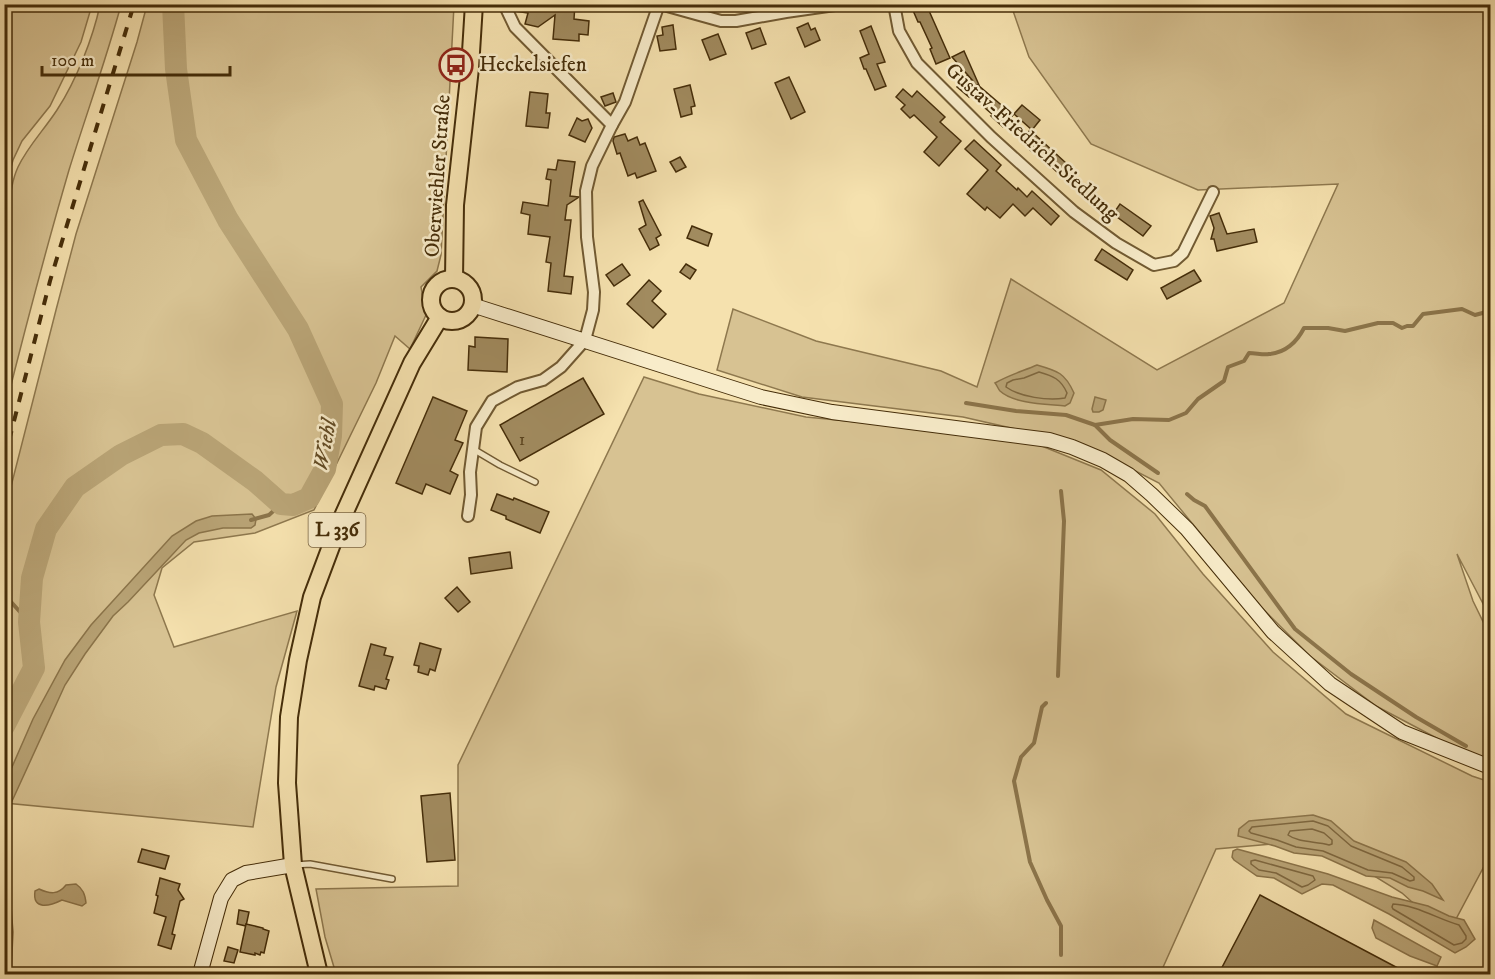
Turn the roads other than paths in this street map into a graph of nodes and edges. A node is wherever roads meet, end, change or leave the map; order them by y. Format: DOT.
graph roads {
  1 [pos="474,4"];
  2 [pos="504,4"];
  3 [pos="659,4"];
  4 [pos="842,4"];
  5 [pos="894,4"];
  6 [pos="612,125"];
  7 [pos="1213,192"];
  8 [pos="454,279"];
  9 [pos="472,305"];
  10 [pos="440,317"];
  11 [pos="585,340"];
  12 [pos="473,449"];
  13 [pos="535,482"];
  14 [pos="468,516"];
  15 [pos="1491,767"];
  16 [pos="292,865"];
  17 [pos="392,879"];
  18 [pos="200,975"];
  19 [pos="319,975"];
  1 -- 8 [label="main road, Oberwiehler Straße"];
  2 -- 6 [label="street"];
  3 -- 4 [label="street"];
  3 -- 6 [label="street"];
  5 -- 7 [label="street, Gustav-Friedrich-Siedlung"];
  6 -- 11 [label="street"];
  8 -- 9 [label="main road"];
  8 -- 10 [label="main road"];
  9 -- 10 [label="main road"];
  9 -- 11 [label="main road"];
  10 -- 16 [label="main road, L 336"];
  11 -- 12 [label="street"];
  11 -- 15 [label="main road"];
  12 -- 13 [label="lane"];
  12 -- 14 [label="street"];
  16 -- 17 [label="lane"];
  16 -- 18 [label="main road"];
  16 -- 19 [label="main road, L 336"];
}
